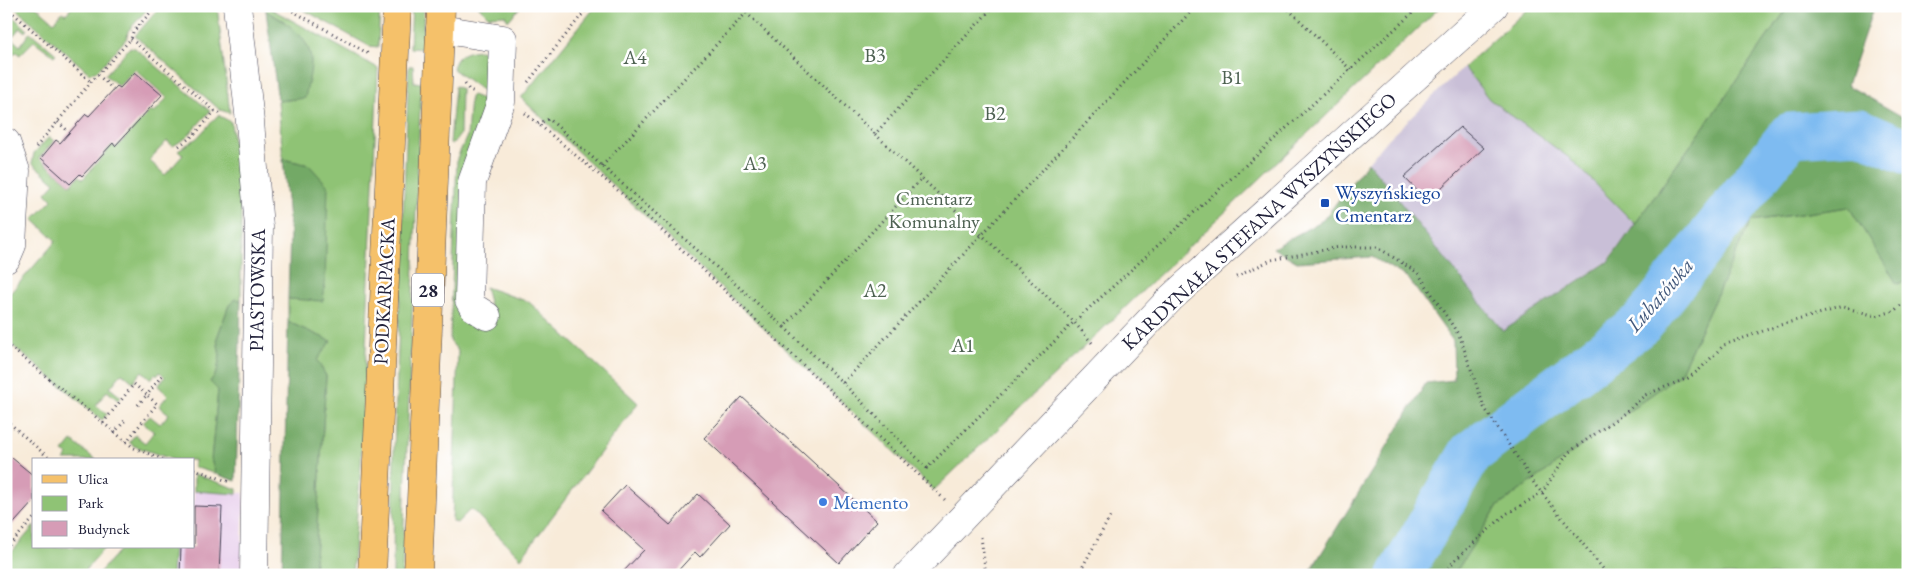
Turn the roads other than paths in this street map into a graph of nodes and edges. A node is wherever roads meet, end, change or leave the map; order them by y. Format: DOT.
graph roads {
  1 [pos="237,6"];
  2 [pos="397,6"];
  3 [pos="1494,6"];
  4 [pos="441,18"];
  5 [pos="6,142"];
  6 [pos="6,259"];
  7 [pos="486,316"];
  8 [pos="254,575"];
  9 [pos="372,575"];
  10 [pos="418,575"];
  11 [pos="908,575"];
  1 -- 8 [label="street, PIASTOWSKA"];
  2 -- 9 [label="main road, PODKARPACKA / 28"];
  3 -- 11 [label="street, KARDYNAŁA STEFANA WYSZYŃSKIEGO"];
  4 -- 7 [label="street"];
  4 -- 10 [label="main road, 28"];
  5 -- 6 [label="street"];
}
